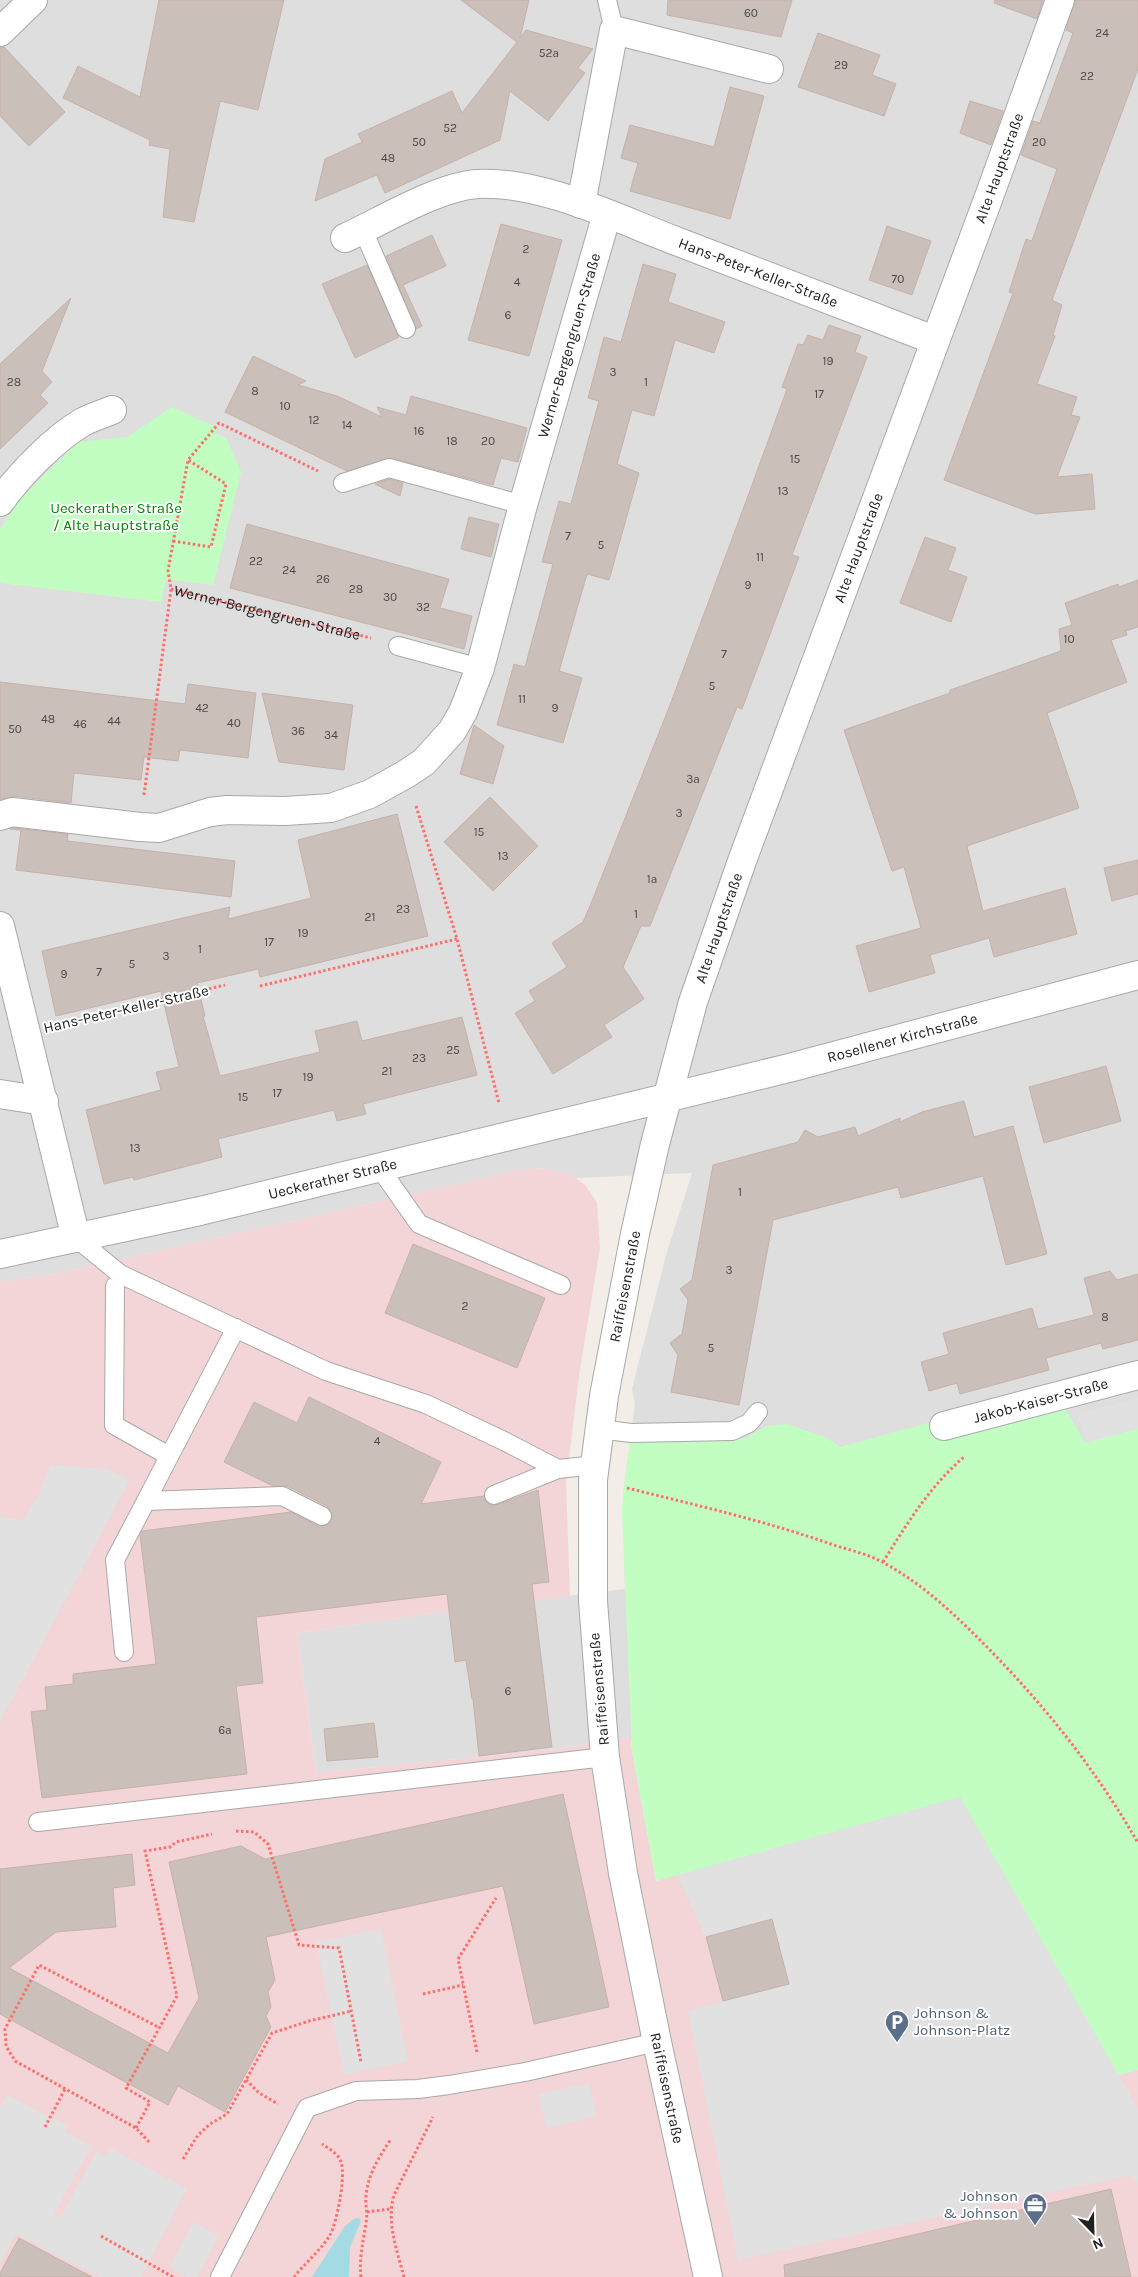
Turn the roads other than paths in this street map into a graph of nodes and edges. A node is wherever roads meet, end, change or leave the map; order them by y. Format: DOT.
graph roads {
  1 [pos="33,0"];
  2 [pos="606,0"];
  3 [pos="1060,0"];
  4 [pos="614,30"];
  5 [pos="0,32"];
  6 [pos="769,68"];
  7 [pos="581,204"];
  8 [pos="607,214"];
  9 [pos="354,234"];
  10 [pos="406,328"];
  11 [pos="934,340"];
  12 [pos="112,410"];
  13 [pos="343,483"];
  14 [pos="0,502"];
  15 [pos="522,505"];
  16 [pos="398,646"];
  17 [pos="480,668"];
  18 [pos="0,816"];
  19 [pos="0,926"];
  20 [pos="1138,975"];
  21 [pos="0,1094"];
  22 [pos="666,1098"];
  23 [pos="44,1101"];
  24 [pos="379,1167"];
  25 [pos="76,1238"];
  26 [pos="0,1254"];
  27 [pos="115,1286"];
  28 [pos="561,1286"];
  29 [pos="236,1328"];
  30 [pos="1138,1375"];
  31 [pos="758,1412"];
  32 [pos="944,1426"];
  33 [pos="599,1429"];
  34 [pos="169,1456"];
  35 [pos="558,1470"];
  36 [pos="594,1473"];
  37 [pos="494,1495"];
  38 [pos="146,1502"];
  39 [pos="322,1516"];
  40 [pos="124,1652"];
  41 [pos="605,1757"];
  42 [pos="38,1822"];
  43 [pos="657,2042"];
  44 [pos="220,2277"];
  45 [pos="708,2277"];
  1 -- 5 [label="street"];
  2 -- 4 [label="lane"];
  3 -- 11 [label="street, Alte Hauptstraße"];
  4 -- 6 [label="street"];
  4 -- 7 [label="street"];
  7 -- 8 [label="street, Hans-Peter-Keller-Straße"];
  7 -- 9 [label="street, Hans-Peter-Keller-Straße"];
  8 -- 11 [label="street, Hans-Peter-Keller-Straße"];
  8 -- 15 [label="street, Werner-Bergengruen-Straße"];
  9 -- 10 [label="lane"];
  11 -- 22 [label="street, Alte Hauptstraße"];
  12 -- 14 [label="street"];
  13 -- 15 [label="lane"];
  15 -- 17 [label="street, Werner-Bergengruen-Straße"];
  16 -- 17 [label="lane"];
  17 -- 18 [label="street, Werner-Bergengruen-Straße"];
  19 -- 23 [label="street, Hans-Peter-Keller-Straße"];
  20 -- 22 [label="street, Rosellener Kirchstraße"];
  21 -- 23 [label="street"];
  22 -- 24 [label="street, Ueckerather Straße"];
  22 -- 33 [label="street, Raiffeisenstraße"];
  23 -- 25 [label="street, Hans-Peter-Keller-Straße"];
  24 -- 25 [label="street, Ueckerather Straße"];
  24 -- 28 [label="lane"];
  25 -- 26 [label="street, Ueckerather Straße"];
  25 -- 29 [label="lane"];
  27 -- 34 [label="lane"];
  29 -- 34 [label="lane"];
  29 -- 35 [label="lane"];
  30 -- 32 [label="street, Jakob-Kaiser-Straße"];
  31 -- 33 [label="lane"];
  33 -- 36 [label="street, Raiffeisenstraße"];
  34 -- 38 [label="lane"];
  35 -- 36 [label="lane"];
  35 -- 37 [label="lane"];
  36 -- 41 [label="street, Raiffeisenstraße"];
  38 -- 39 [label="lane"];
  38 -- 40 [label="lane"];
  41 -- 42 [label="lane"];
  41 -- 43 [label="street, Raiffeisenstraße"];
  43 -- 44 [label="lane"];
  43 -- 45 [label="street, Raiffeisenstraße"];
}
